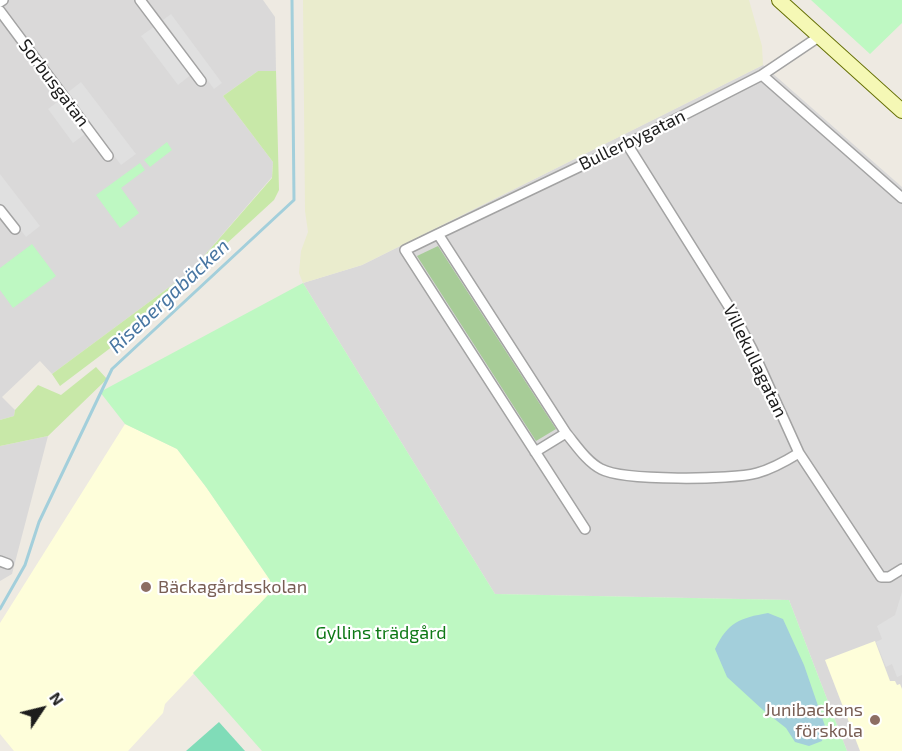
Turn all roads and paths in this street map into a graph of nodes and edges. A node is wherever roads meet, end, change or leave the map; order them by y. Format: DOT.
graph roads {
  1 [pos="140,0"];
  2 [pos="779,0"];
  3 [pos="0,11"];
  4 [pos="820,36"];
  5 [pos="762,75"];
  6 [pos="201,81"];
  7 [pos="902,111"];
  8 [pos="627,144"];
  9 [pos="108,156"];
  10 [pos="902,198"];
  11 [pos="0,210"];
  12 [pos="15,229"];
  13 [pos="438,234"];
  14 [pos="566,433"];
  15 [pos="535,452"];
  16 [pos="799,453"];
  17 [pos="585,529"];
  18 [pos="902,569"];
  1 -- 6 [label="street"];
  2 -- 4 [label="main road"];
  3 -- 9 [label="street, Sorbusgatan"];
  4 -- 5 [label="street, Bullerbygatan"];
  4 -- 7 [label="main road"];
  5 -- 8 [label="street, Bullerbygatan"];
  5 -- 10 [label="street"];
  8 -- 13 [label="street, Bullerbygatan"];
  8 -- 16 [label="street, Villekullagatan"];
  11 -- 12 [label="street"];
  13 -- 14 [label="street"];
  13 -- 15 [label="street, Bullerbygatan"];
  14 -- 15 [label="street"];
  14 -- 16 [label="street"];
  15 -- 17 [label="street, Bullerbygatan"];
  16 -- 18 [label="street, Villekullagatan"];
}
